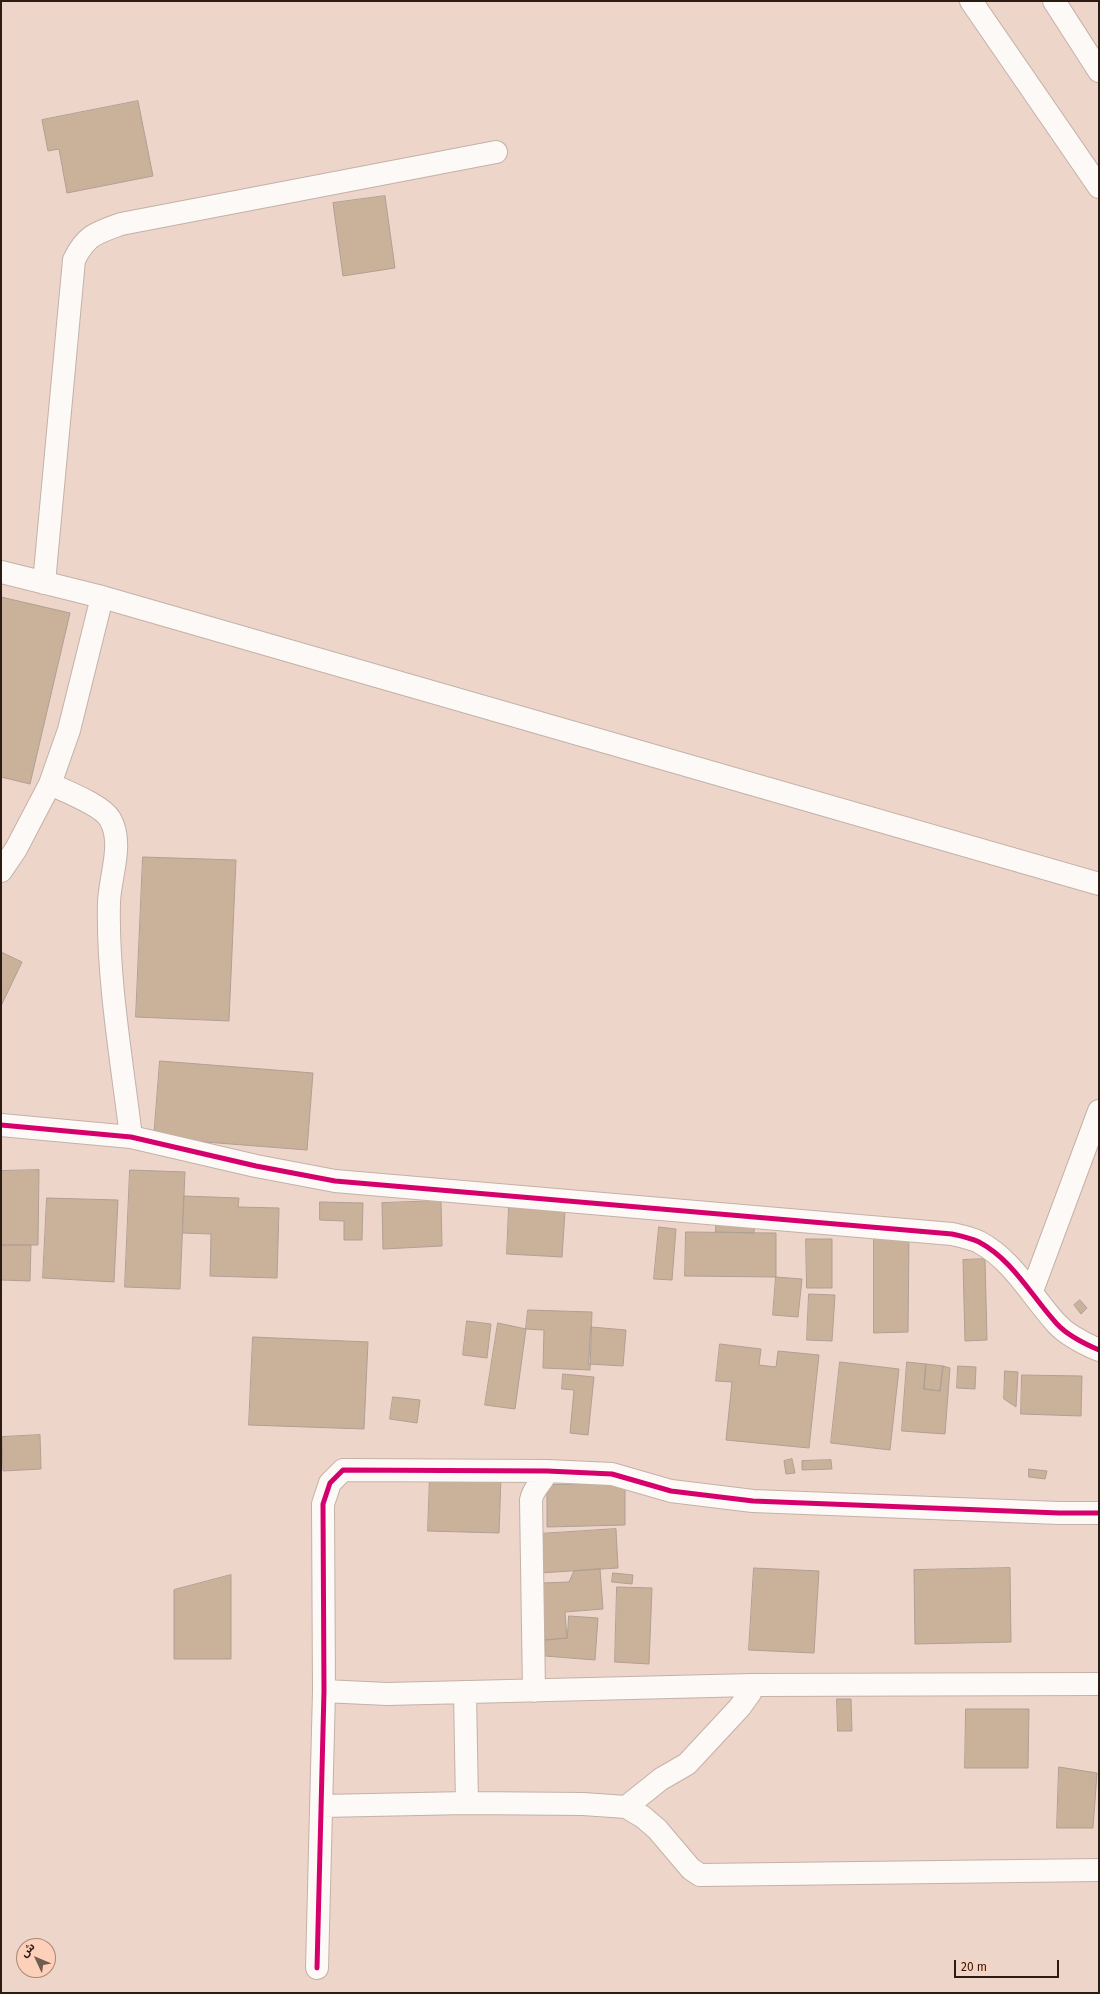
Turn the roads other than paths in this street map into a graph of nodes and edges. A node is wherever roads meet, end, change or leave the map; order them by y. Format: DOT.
graph roads {
  1 [pos="971,1"];
  2 [pos="1054,1"];
  3 [pos="1099,71"];
  4 [pos="496,152"];
  5 [pos="1099,187"];
  6 [pos="1,572"];
  7 [pos="44,583"];
  8 [pos="102,597"];
  9 [pos="50,784"];
  10 [pos="1,871"];
  11 [pos="1099,884"];
  12 [pos="1099,1111"];
  13 [pos="1,1125"];
  14 [pos="131,1137"];
  15 [pos="1032,1291"];
  16 [pos="1099,1350"];
  17 [pos="547,1470"];
  18 [pos="1099,1513"];
  19 [pos="1099,1684"];
  20 [pos="752,1685"];
  21 [pos="534,1691"];
  22 [pos="324,1692"];
  23 [pos="465,1692"];
  24 [pos="467,1803"];
  25 [pos="322,1806"];
  26 [pos="626,1807"];
  27 [pos="1099,1870"];
  28 [pos="317,1968"];
  1 -- 5 [label="street"];
  2 -- 3 [label="street"];
  4 -- 7 [label="street"];
  6 -- 7 [label="street"];
  7 -- 8 [label="street"];
  8 -- 9 [label="street"];
  8 -- 11 [label="street"];
  9 -- 10 [label="street"];
  9 -- 14 [label="street"];
  12 -- 15 [label="street"];
  13 -- 14 [label="street"];
  14 -- 15 [label="street"];
  15 -- 16 [label="street"];
  17 -- 18 [label="street"];
  17 -- 21 [label="street"];
  17 -- 22 [label="street"];
  19 -- 20 [label="street"];
  20 -- 21 [label="street"];
  20 -- 26 [label="street"];
  21 -- 23 [label="street"];
  22 -- 23 [label="street"];
  22 -- 25 [label="street"];
  23 -- 24 [label="street"];
  24 -- 25 [label="street"];
  24 -- 26 [label="street"];
  25 -- 28 [label="street"];
  26 -- 27 [label="street"];
}
